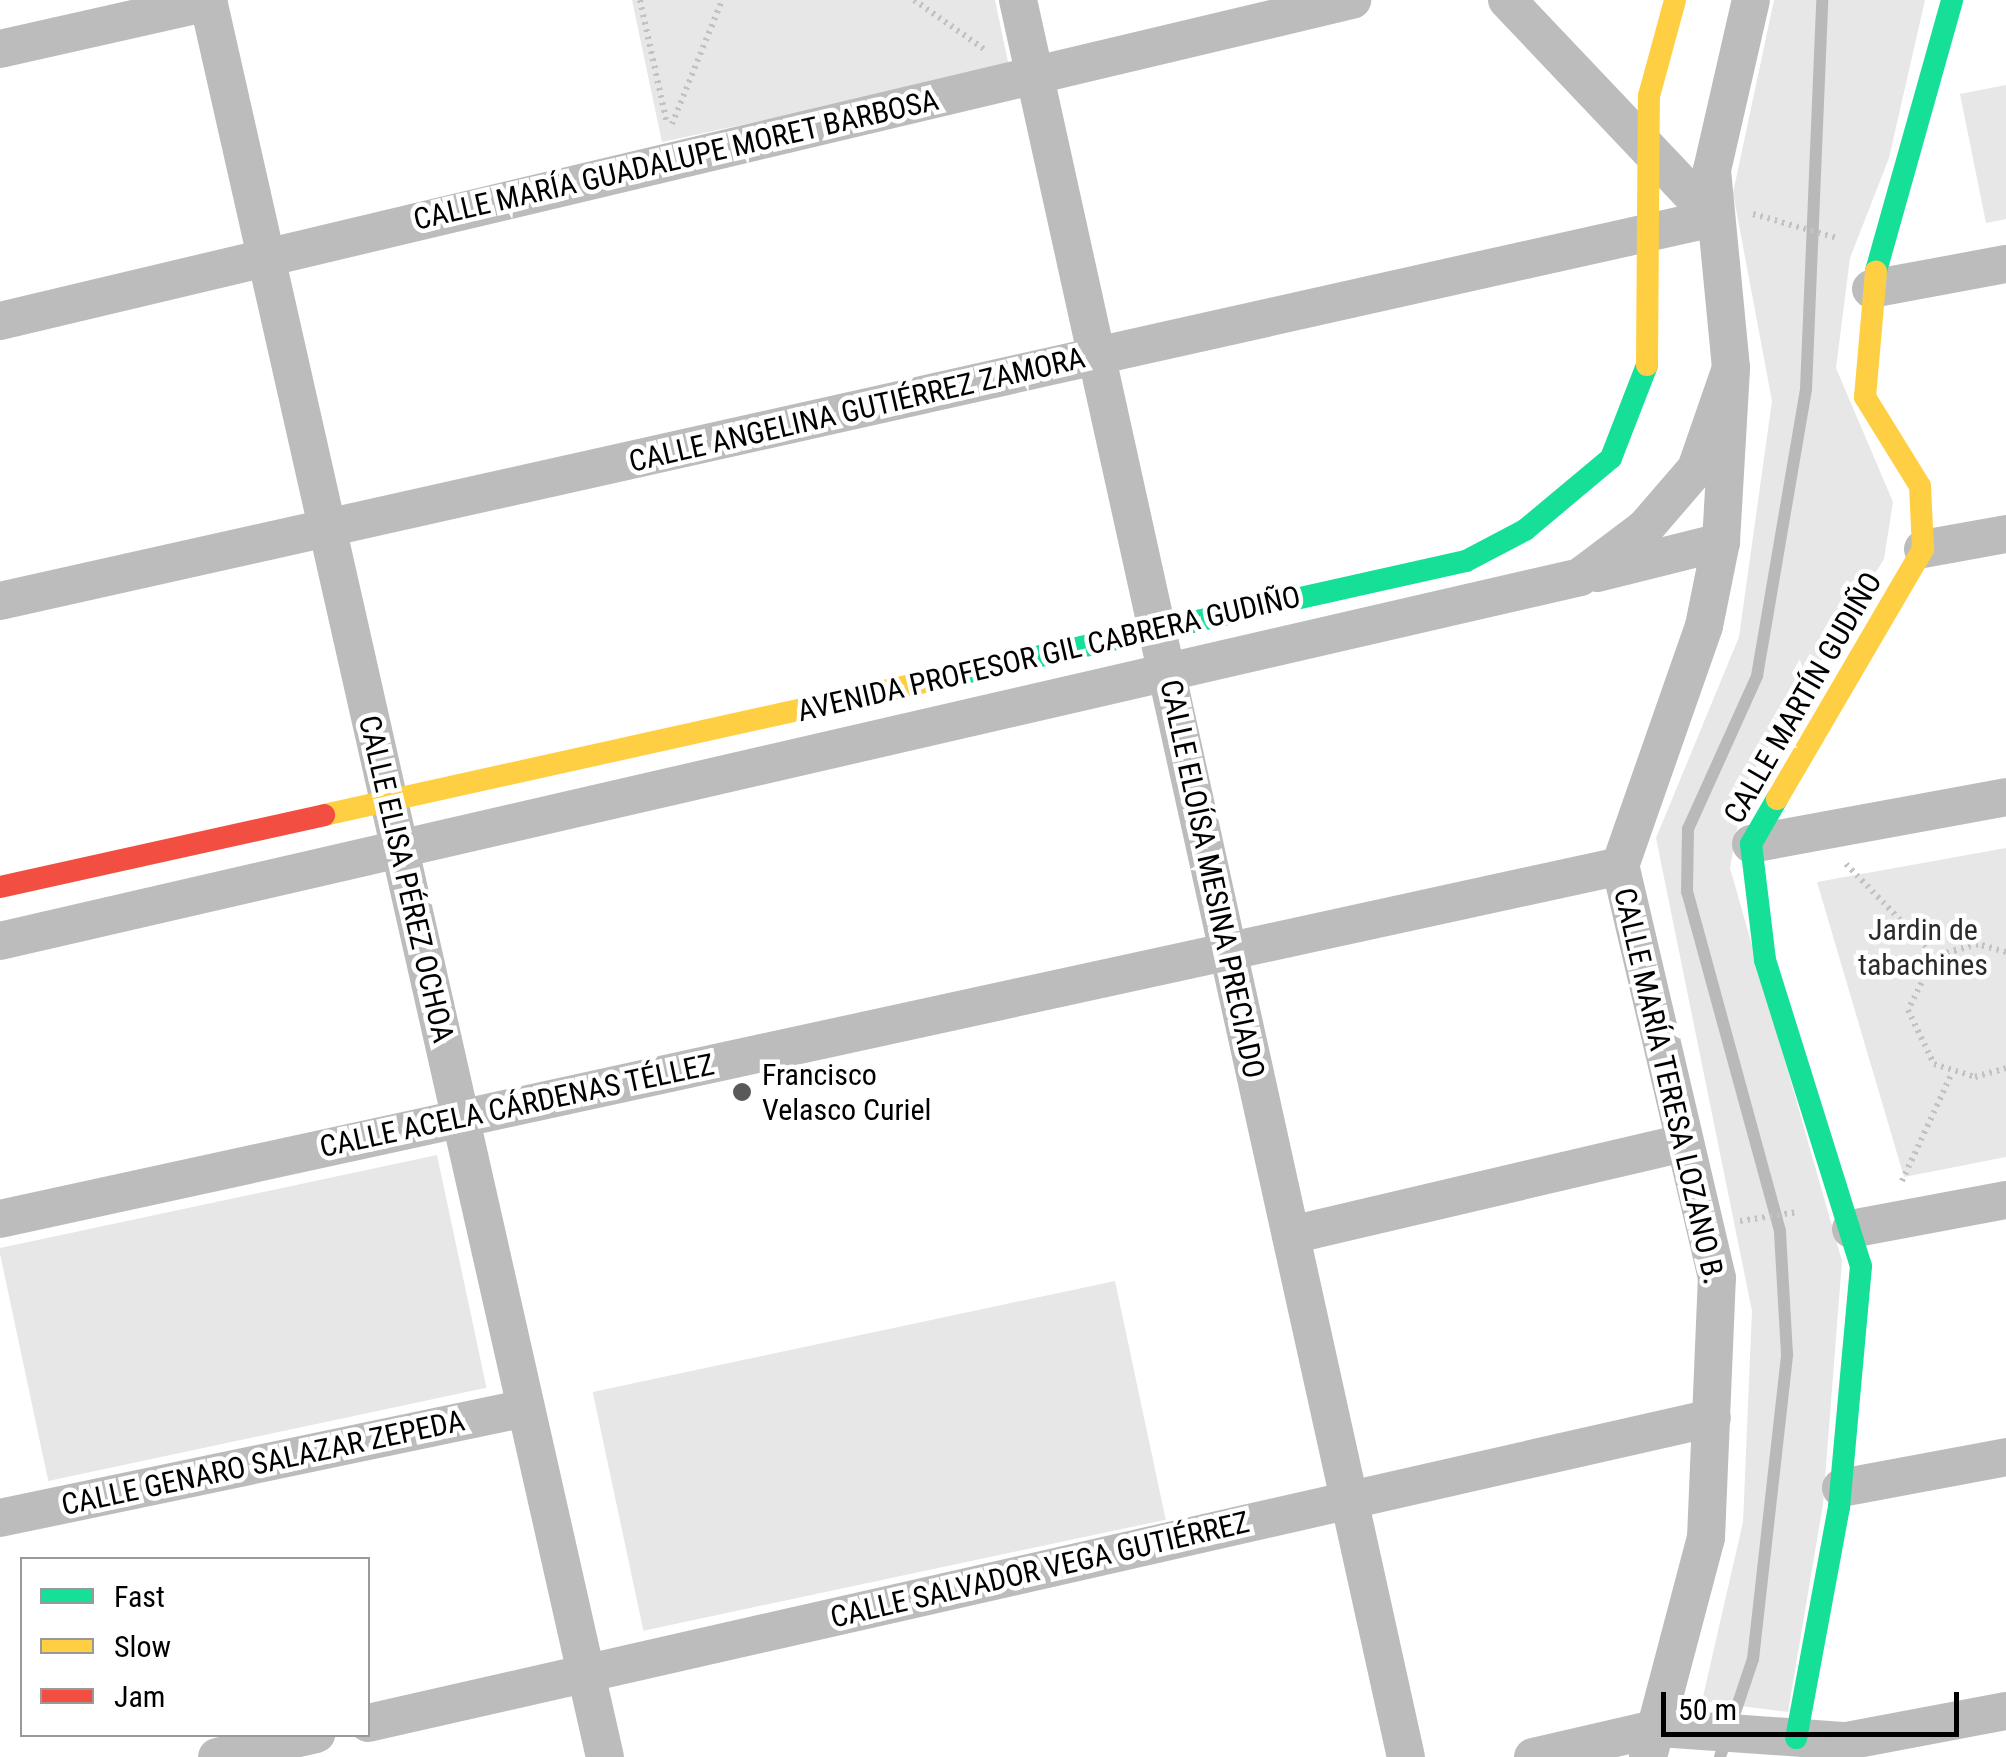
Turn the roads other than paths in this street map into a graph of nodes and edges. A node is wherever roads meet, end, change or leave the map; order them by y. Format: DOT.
graph roads {
  1 [pos="1018,0"];
  2 [pos="1352,0"];
  3 [pos="1507,0"];
  4 [pos="1675,0"];
  5 [pos="1751,0"];
  6 [pos="1952,0"];
  7 [pos="208,1"];
  8 [pos="0,49"];
  9 [pos="1034,75"];
  10 [pos="1650,156"];
  11 [pos="1724,213"];
  12 [pos="1653,232"];
  13 [pos="266,258"];
  14 [pos="2006,264"];
  15 [pos="1871,289"];
  16 [pos="0,321"];
  17 [pos="1096,356"];
  18 [pos="1731,368"];
  19 [pos="327,528"];
  20 [pos="2006,534"];
  21 [pos="1721,542"];
  22 [pos="1923,549"];
  23 [pos="1580,577"];
  24 [pos="0,601"];
  25 [pos="1157,630"];
  26 [pos="1166,673"];
  27 [pos="2006,797"];
  28 [pos="389,801"];
  29 [pos="1751,844"];
  30 [pos="400,849"];
  31 [pos="1620,866"];
  32 [pos="0,887"];
  33 [pos="0,941"];
  34 [pos="1228,951"];
  35 [pos="461,1119"];
  36 [pos="1682,1143"];
  37 [pos="2006,1200"];
  38 [pos="0,1220"];
  39 [pos="1851,1229"];
  40 [pos="1291,1234"];
  41 [pos="526,1408"];
  42 [pos="1712,1418"];
  43 [pos="2006,1457"];
  44 [pos="1841,1488"];
  45 [pos="1350,1500"];
  46 [pos="0,1518"];
  47 [pos="586,1673"];
  48 [pos="2006,1711"];
  49 [pos="370,1723"];
  50 [pos="303,1737"];
  51 [pos="1796,1738"];
  52 [pos="1667,1739"];
  53 [pos="217,1757"];
  54 [pos="605,1757"];
  55 [pos="1406,1757"];
  56 [pos="1534,1757"];
  1 -- 9 [label="street, CALLE ELOÍSA MESINA PRECIADO"];
  2 -- 9 [label="street, CALLE MARÍA GUADALUPE MORET BARBOSA"];
  3 -- 10 [label="street"];
  4 -- 10 [label="street, AVENIDA PROFESOR GIL CABRERA GUDIÑO"];
  5 -- 11 [label="street, AVENIDA PROFESOR GIL CABRERA GUDIÑO"];
  6 -- 15 [label="street"];
  7 -- 8 [label="street"];
  7 -- 13 [label="street, CALLE ELISA PÉREZ OCHOA"];
  9 -- 13 [label="street, CALLE MARÍA GUADALUPE MORET BARBOSA"];
  9 -- 17 [label="street, CALLE ELOÍSA MESINA PRECIADO"];
  10 -- 11 [label="street"];
  10 -- 12 [label="street, AVENIDA PROFESOR GIL CABRERA GUDIÑO"];
  11 -- 12 [label="street, CALLE ANGELINA GUTIÉRREZ ZAMORA"];
  11 -- 18 [label="street, AVENIDA PROFESOR GIL CABRERA GUDIÑO"];
  12 -- 17 [label="street, CALLE ANGELINA GUTIÉRREZ ZAMORA"];
  12 -- 25 [label="street, AVENIDA PROFESOR GIL CABRERA GUDIÑO"];
  13 -- 16 [label="street, CALLE MARÍA GUADALUPE MORET BARBOSA"];
  13 -- 19 [label="street, CALLE ELISA PÉREZ OCHOA"];
  14 -- 15 [label="street"];
  15 -- 22 [label="street"];
  17 -- 19 [label="street, CALLE ANGELINA GUTIÉRREZ ZAMORA"];
  17 -- 25 [label="street, CALLE ELOÍSA MESINA PRECIADO"];
  18 -- 21 [label="street, AVENIDA PROFESOR GIL CABRERA GUDIÑO"];
  18 -- 23 [label="street, AVENIDA PROFESOR GIL CABRERA GUDIÑO"];
  19 -- 24 [label="street, CALLE ANGELINA GUTIÉRREZ ZAMORA"];
  19 -- 28 [label="street, CALLE ELISA PÉREZ OCHOA"];
  20 -- 22 [label="street"];
  21 -- 23 [label="street, AVENIDA PROFESOR GIL CABRERA GUDIÑO"];
  21 -- 31 [label="street, CALLE MARÍA TERESA LOZANO B."];
  22 -- 29 [label="street, CALLE MARTÍN GUDIÑO"];
  23 -- 26 [label="street, AVENIDA PROFESOR GIL CABRERA GUDIÑO"];
  25 -- 26 [label="street, CALLE ELOÍSA MESINA PRECIADO"];
  25 -- 28 [label="street, AVENIDA PROFESOR GIL CABRERA GUDIÑO"];
  26 -- 30 [label="street, AVENIDA PROFESOR GIL CABRERA GUDIÑO"];
  26 -- 34 [label="street, CALLE ELOÍSA MESINA PRECIADO"];
  27 -- 29 [label="street"];
  28 -- 30 [label="street, CALLE ELISA PÉREZ OCHOA"];
  28 -- 32 [label="street, AVENIDA PROFESOR GIL CABRERA GUDIÑO"];
  29 -- 39 [label="street, CALLE MARTÍN GUDIÑO"];
  30 -- 33 [label="street, AVENIDA PROFESOR GIL CABRERA GUDIÑO"];
  30 -- 35 [label="street, CALLE ELISA PÉREZ OCHOA"];
  31 -- 34 [label="street, CALLE ACELA CÁRDENAS TÉLLEZ"];
  31 -- 36 [label="street, CALLE MARÍA TERESA LOZANO B."];
  34 -- 35 [label="street, CALLE ACELA CÁRDENAS TÉLLEZ"];
  34 -- 40 [label="street, CALLE ELOÍSA MESINA PRECIADO"];
  35 -- 38 [label="street, CALLE ACELA CÁRDENAS TÉLLEZ"];
  35 -- 41 [label="street, CALLE ELISA PÉREZ OCHOA"];
  36 -- 40 [label="street"];
  36 -- 42 [label="street, CALLE MARÍA TERESA LOZANO B."];
  37 -- 39 [label="street"];
  39 -- 44 [label="street, CALLE MARTÍN GUDIÑO"];
  40 -- 45 [label="street, CALLE ELOÍSA MESINA PRECIADO"];
  41 -- 46 [label="street, CALLE GENARO SALAZAR ZEPEDA"];
  41 -- 47 [label="street, CALLE ELISA PÉREZ OCHOA"];
  42 -- 45 [label="street, CALLE SALVADOR VEGA GUTIÉRREZ"];
  42 -- 52 [label="street, CALLE MARÍA TERESA LOZANO B."];
  43 -- 44 [label="street"];
  44 -- 51 [label="street, CALLE MARTÍN GUDIÑO"];
  45 -- 47 [label="street, CALLE SALVADOR VEGA GUTIÉRREZ"];
  45 -- 55 [label="street, CALLE ELOÍSA MESINA PRECIADO"];
  47 -- 49 [label="street, CALLE SALVADOR VEGA GUTIÉRREZ"];
  47 -- 54 [label="street, CALLE ELISA PÉREZ OCHOA"];
  48 -- 51 [label="street"];
  50 -- 53 [label="street"];
  51 -- 52 [label="street"];
  52 -- 56 [label="street"];
}
